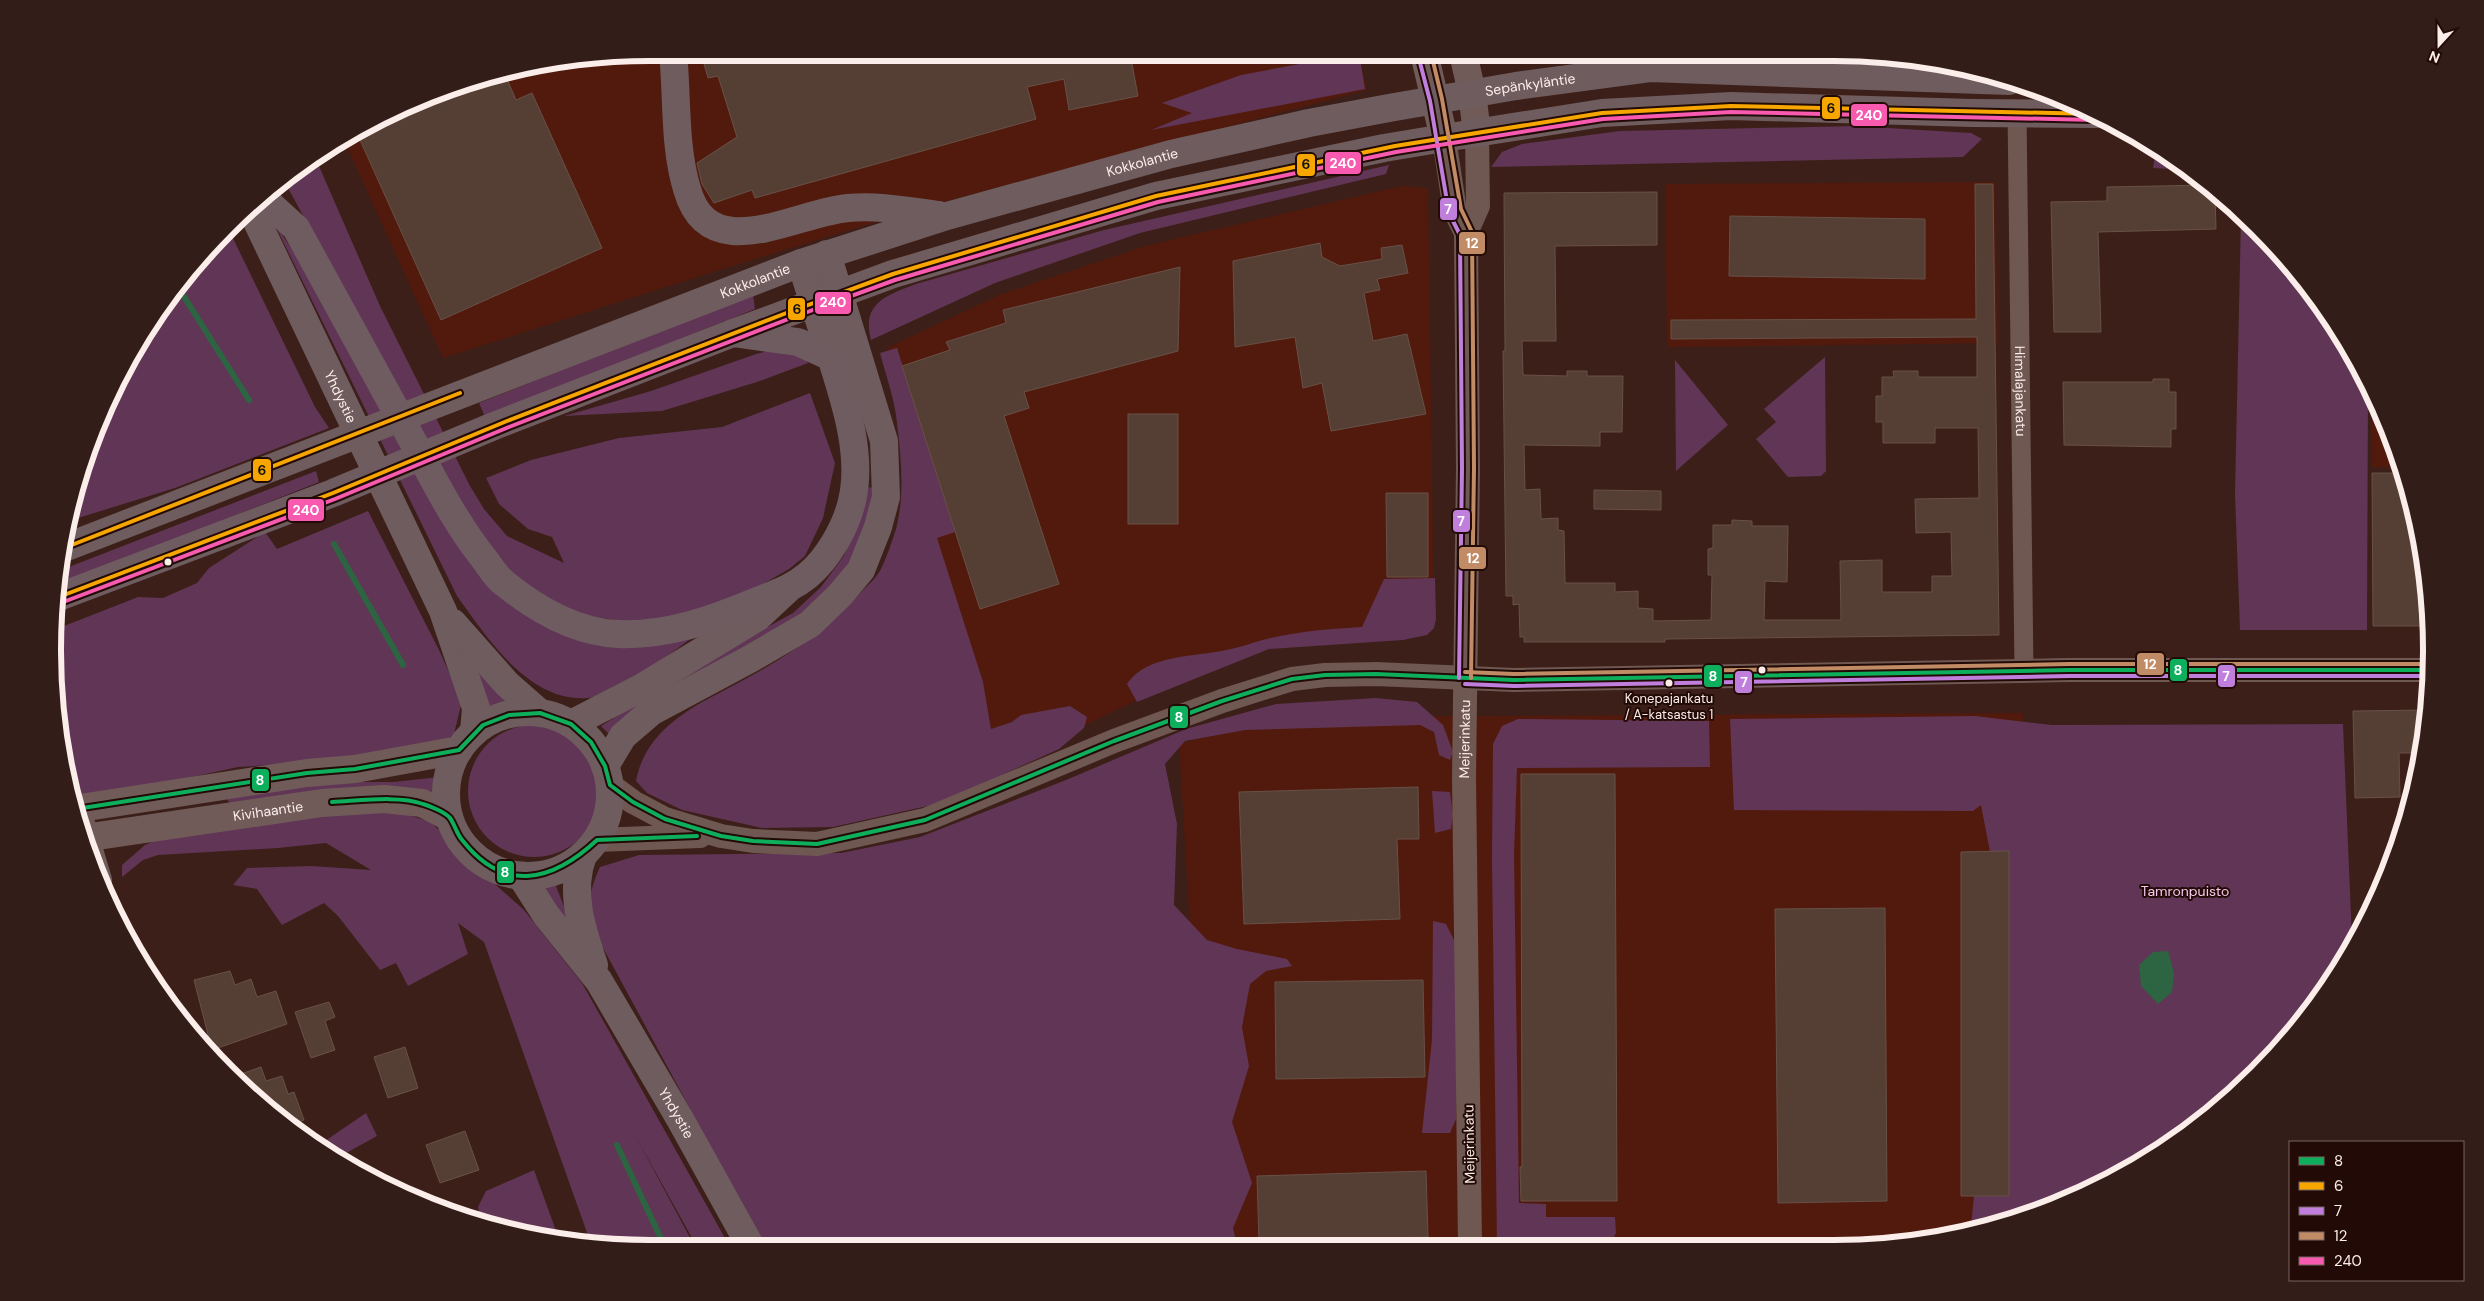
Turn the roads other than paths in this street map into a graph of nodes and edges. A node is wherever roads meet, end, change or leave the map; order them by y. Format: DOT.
graph roads {
  1 [pos="675,61"];
  2 [pos="1426,61"];
  3 [pos="1465,61"];
  4 [pos="1981,80"];
  5 [pos="2014,90"];
  6 [pos="1472,93"];
  7 [pos="1436,100"];
  8 [pos="2016,112"];
  9 [pos="2075,113"];
  10 [pos="1477,133"];
  11 [pos="1444,138"];
  12 [pos="268,202"];
  13 [pos="254,215"];
  14 [pos="947,216"];
  15 [pos="1466,233"];
  16 [pos="827,254"];
  17 [pos="801,262"];
  18 [pos="840,294"];
  19 [pos="814,303"];
  20 [pos="733,333"];
  21 [pos="831,357"];
  22 [pos="120,526"];
  23 [pos="75,528"];
  24 [pos="71,545"];
  25 [pos="788,589"];
  26 [pos="64,595"];
  27 [pos="443,611"];
  28 [pos="2024,670"];
  29 [pos="2422,670"];
  30 [pos="1465,678"];
  31 [pos="540,713"];
  32 [pos="571,724"];
  33 [pos="466,741"];
  34 [pos="607,776"];
  35 [pos="83,808"];
  36 [pos="449,817"];
  37 [pos="721,836"];
  38 [pos="92,837"];
  39 [pos="590,848"];
  40 [pos="521,876"];
  41 [pos="599,981"];
  42 [pos="747,1240"];
  43 [pos="1470,1240"];
  1 -- 14 [label="main road"];
  2 -- 7 [label="main road, Meijerinkatu"];
  3 -- 6 [label="main road, Meijerinkatu"];
  4 -- 6 [label="main road, Sepänkyläntie"];
  5 -- 8 [label="main road"];
  6 -- 7 [label="main road, Kokkolantie"];
  6 -- 10 [label="main road, Meijerinkatu"];
  7 -- 11 [label="main road, Meijerinkatu"];
  7 -- 14 [label="main road, Kokkolantie"];
  8 -- 9 [label="main road"];
  8 -- 10 [label="main road"];
  8 -- 28 [label="street, Himalajankatu"];
  10 -- 11 [label="main road"];
  10 -- 15 [label="street, Meijerinkatu"];
  11 -- 15 [label="street, Meijerinkatu"];
  11 -- 18 [label="main road"];
  12 -- 25 [label="highway"];
  13 -- 27 [label="main road, Yhdystie"];
  14 -- 16 [label="main road, Kokkolantie"];
  15 -- 30 [label="street, Meijerinkatu"];
  16 -- 17 [label="main road, Kokkolantie"];
  16 -- 18 [label="main road"];
  17 -- 19 [label="main road"];
  17 -- 22 [label="main road, Kokkolantie"];
  18 -- 19 [label="main road"];
  18 -- 34 [label="main road"];
  19 -- 20 [label="main road"];
  19 -- 21 [label="main road"];
  20 -- 21 [label="highway"];
  20 -- 26 [label="highway"];
  21 -- 25 [label="highway"];
  22 -- 23 [label="main road"];
  22 -- 24 [label="main road, Kokkolantie"];
  25 -- 32 [label="main road"];
  27 -- 31 [label="main road, Yhdystie"];
  27 -- 33 [label="main road, Yhdystie"];
  28 -- 29 [label="street"];
  28 -- 30 [label="street"];
  30 -- 37 [label="street"];
  30 -- 43 [label="street, Meijerinkatu"];
  31 -- 32 [label="main road"];
  31 -- 33 [label="main road"];
  32 -- 34 [label="main road"];
  33 -- 35 [label="main road"];
  33 -- 36 [label="main road"];
  34 -- 37 [label="street"];
  34 -- 39 [label="main road"];
  36 -- 38 [label="main road, Kivihaantie"];
  36 -- 40 [label="main road"];
  37 -- 39 [label="street"];
  39 -- 40 [label="main road"];
  39 -- 41 [label="main road, Yhdystie"];
  40 -- 41 [label="main road, Yhdystie"];
  41 -- 42 [label="main road, Yhdystie"];
}
